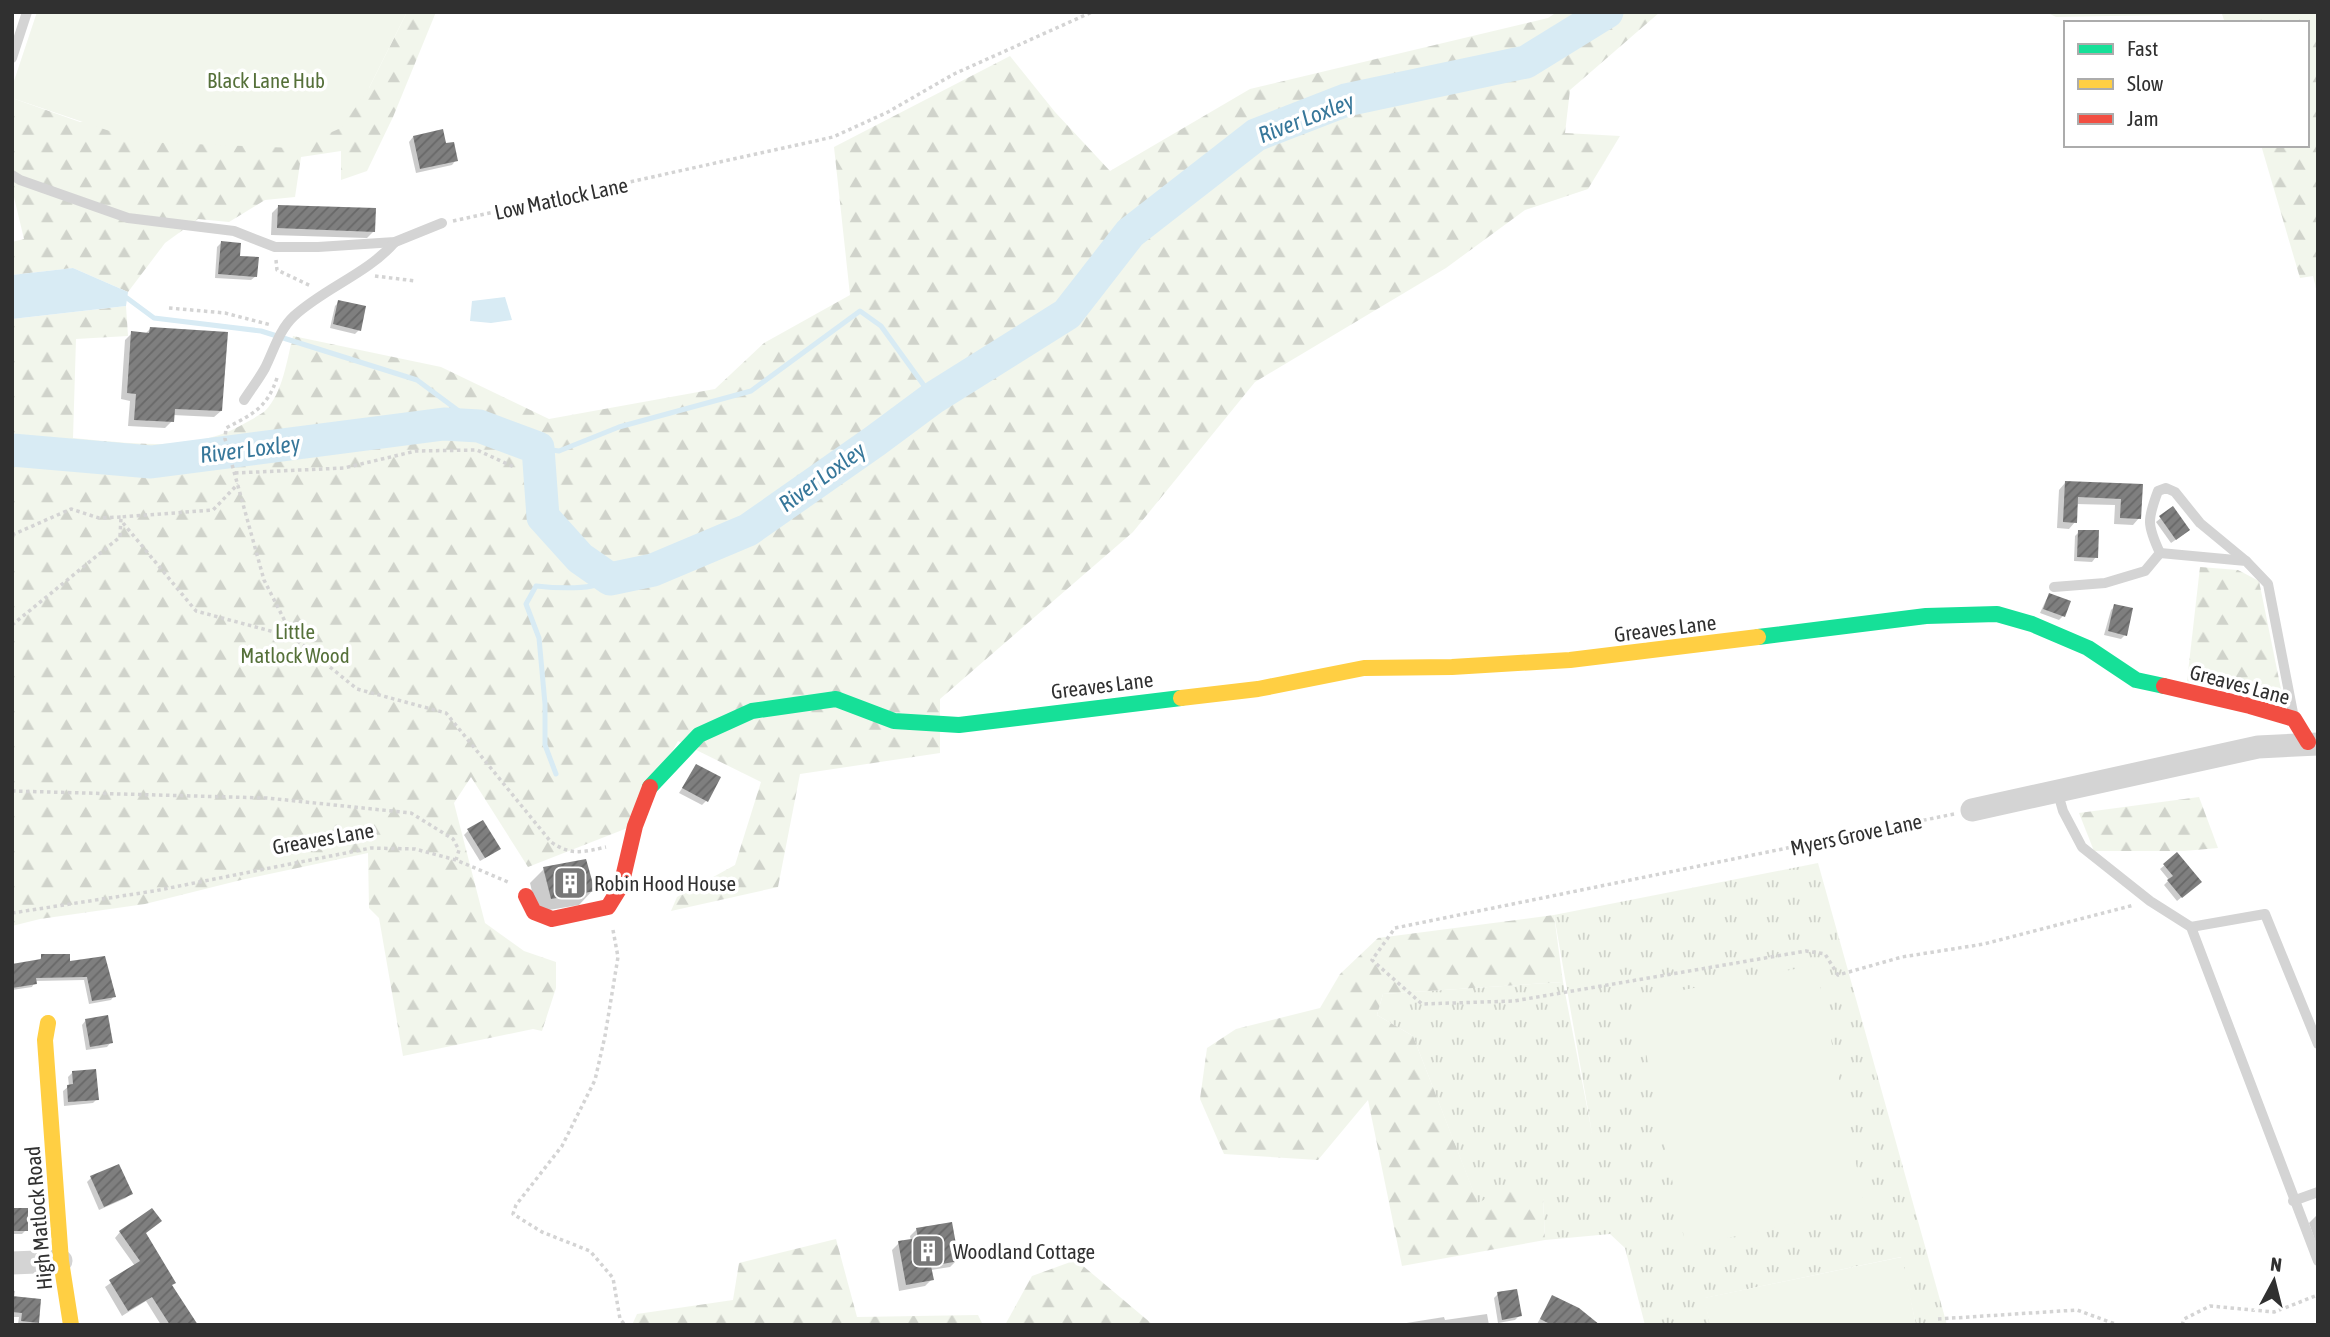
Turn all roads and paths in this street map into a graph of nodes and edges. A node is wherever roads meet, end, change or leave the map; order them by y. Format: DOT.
graph roads {
  1 [pos="27,12"];
  2 [pos="1092,12"];
  3 [pos="12,58"];
  4 [pos="12,175"];
  5 [pos="442,223"];
  6 [pos="396,242"];
  7 [pos="275,247"];
  8 [pos="363,271"];
  9 [pos="416,281"];
  10 [pos="326,292"];
  11 [pos="169,308"];
  12 [pos="280,335"];
  13 [pos="244,400"];
  14 [pos="225,439"];
  15 [pos="514,467"];
  16 [pos="234,471"];
  17 [pos="237,484"];
  18 [pos="122,520"];
  19 [pos="12,535"];
  20 [pos="2160,553"];
  21 [pos="2246,561"];
  22 [pos="2054,587"];
  23 [pos="12,625"];
  24 [pos="293,637"];
  25 [pos="2294,719"];
  26 [pos="2313,743"];
  27 [pos="2057,790"];
  28 [pos="12,791"];
  29 [pos="1972,810"];
  30 [pos="632,840"];
  31 [pos="456,860"];
  32 [pos="526,896"];
  33 [pos="2150,901"];
  34 [pos="608,907"];
  35 [pos="12,913"];
  36 [pos="2191,927"];
  37 [pos="48,1023"];
  38 [pos="2318,1044"];
  39 [pos="2318,1192"];
  40 [pos="2293,1201"];
  41 [pos="61,1261"];
  42 [pos="2318,1261"];
  43 [pos="12,1263"];
  44 [pos="2318,1295"];
  45 [pos="1938,1319"];
  46 [pos="71,1325"];
  47 [pos="625,1325"];
  48 [pos="2118,1325"];
  49 [pos="2182,1325"];
  1 -- 3 [label="lane"];
  2 -- 5 [label="path, Low Matlock Lane"];
  4 -- 7 [label="lane"];
  5 -- 6 [label="lane"];
  6 -- 7 [label="lane"];
  6 -- 8 [label="lane"];
  7 -- 10 [label="path"];
  8 -- 9 [label="path"];
  8 -- 10 [label="lane"];
  10 -- 12 [label="lane"];
  11 -- 12 [label="path"];
  12 -- 13 [label="lane"];
  14 -- 16 [label="path"];
  15 -- 16 [label="path"];
  16 -- 17 [label="path"];
  17 -- 18 [label="path"];
  17 -- 24 [label="path"];
  18 -- 19 [label="path"];
  18 -- 23 [label="path"];
  18 -- 24 [label="path"];
  20 -- 21 [label="lane"];
  20 -- 21 [label="lane"];
  20 -- 22 [label="lane"];
  21 -- 25 [label="lane"];
  24 -- 30 [label="path"];
  25 -- 26 [label="street, Greaves Lane"];
  25 -- 30 [label="street, Greaves Lane"];
  26 -- 27 [label="street"];
  27 -- 29 [label="street"];
  27 -- 33 [label="lane"];
  28 -- 31 [label="path"];
  29 -- 33 [label="path, Myers Grove Lane"];
  30 -- 34 [label="street, Greaves Lane"];
  31 -- 32 [label="path, Greaves Lane"];
  31 -- 35 [label="path, Greaves Lane"];
  32 -- 34 [label="street"];
  33 -- 36 [label="lane"];
  34 -- 47 [label="path"];
  36 -- 38 [label="lane"];
  36 -- 40 [label="lane"];
  37 -- 41 [label="street, High Matlock Road"];
  39 -- 40 [label="lane"];
  40 -- 42 [label="lane"];
  41 -- 43 [label="street"];
  41 -- 46 [label="street, High Matlock Road"];
  44 -- 49 [label="path"];
  45 -- 48 [label="path"];
}
